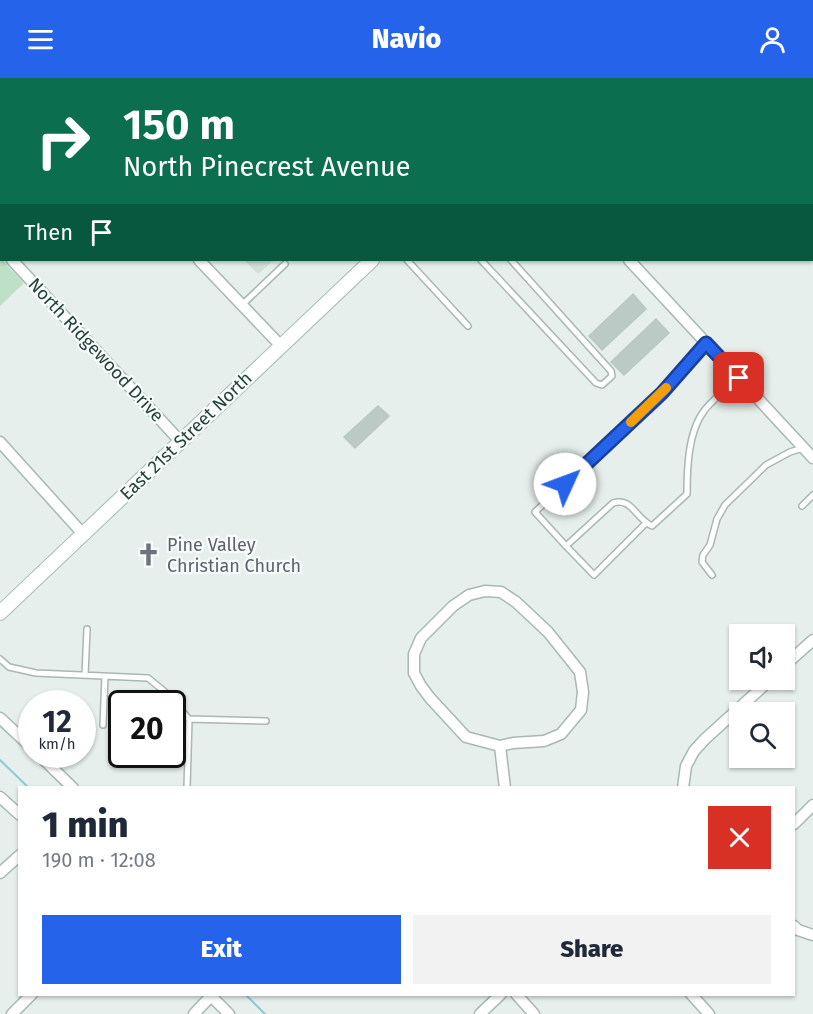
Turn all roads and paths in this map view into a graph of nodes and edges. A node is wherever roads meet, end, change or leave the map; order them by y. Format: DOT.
graph roads {
  1 [pos="13,261"];
  2 [pos="200,261"];
  3 [pos="371,261"];
  4 [pos="408,261"];
  5 [pos="483,261"];
  6 [pos="512,261"];
  7 [pos="630,261"];
  8 [pos="285,264"];
  9 [pos="242,305"];
  10 [pos="468,326"];
  11 [pos="706,343"];
  12 [pos="281,346"];
  13 [pos="739,378"];
  14 [pos="180,441"];
  15 [pos="0,442"];
  16 [pos="803,448"];
  17 [pos="813,458"];
  18 [pos="813,495"];
  19 [pos="802,506"];
  20 [pos="646,523"];
  21 [pos="83,534"];
  22 [pos="566,546"];
  23 [pos="712,575"];
  24 [pos="0,613"];
  25 [pos="87,628"];
  26 [pos="813,639"];
  27 [pos="795,656"];
  28 [pos="0,658"];
  29 [pos="85,675"];
  30 [pos="105,676"];
  31 [pos="759,690"];
  32 [pos="0,718"];
  33 [pos="189,718"];
  34 [pos="266,721"];
  35 [pos="104,725"];
  36 [pos="18,735"];
  37 [pos="501,746"];
  38 [pos="52,768"];
  39 [pos="71,786"];
  40 [pos="188,786"];
  41 [pos="505,786"];
  42 [pos="683,786"];
  43 [pos="0,797"];
  44 [pos="813,806"];
  45 [pos="18,813"];
  46 [pos="795,823"];
  47 [pos="18,857"];
  48 [pos="0,873"];
  49 [pos="795,927"];
  50 [pos="813,935"];
  51 [pos="30,996"];
  52 [pos="209,996"];
  53 [pos="211,996"];
  54 [pos="499,996"];
  55 [pos="518,996"];
  56 [pos="693,996"];
  57 [pos="12,1014"];
  58 [pos="194,1014"];
  59 [pos="229,1014"];
  60 [pos="480,1014"];
  61 [pos="534,1014"];
  62 [pos="709,1014"];
  1 -- 14 [label="street, North Ridgewood Drive"];
  2 -- 9 [label="street"];
  3 -- 12 [label="main road, East 21st Street North"];
  4 -- 10 [label="lane"];
  5 -- 6 [label="lane"];
  7 -- 11 [label="street"];
  8 -- 9 [label="lane"];
  9 -- 12 [label="street"];
  11 -- 13 [label="street"];
  11 -- 22 [label="lane"];
  12 -- 14 [label="main road, East 21st Street North"];
  13 -- 16 [label="street"];
  13 -- 20 [label="lane"];
  14 -- 21 [label="main road, East 21st Street North"];
  15 -- 21 [label="street"];
  16 -- 17 [label="street"];
  16 -- 23 [label="lane"];
  18 -- 19 [label="lane"];
  20 -- 22 [label="lane"];
  20 -- 22 [label="lane"];
  21 -- 24 [label="main road, East 21st Street North"];
  25 -- 29 [label="lane"];
  26 -- 27 [label="street"];
  28 -- 29 [label="lane"];
  29 -- 30 [label="lane"];
  30 -- 33 [label="lane"];
  30 -- 35 [label="lane"];
  31 -- 42 [label="street"];
  32 -- 36 [label="street"];
  33 -- 34 [label="lane"];
  33 -- 40 [label="lane"];
  37 -- 37 [label="street"];
  37 -- 41 [label="street"];
  38 -- 39 [label="street"];
  43 -- 45 [label="street"];
  44 -- 46 [label="street"];
  47 -- 48 [label="street"];
  49 -- 50 [label="street"];
  51 -- 57 [label="street"];
  52 -- 58 [label="street"];
  53 -- 59 [label="street"];
  54 -- 60 [label="street"];
  55 -- 61 [label="street"];
  56 -- 62 [label="street"];
}
